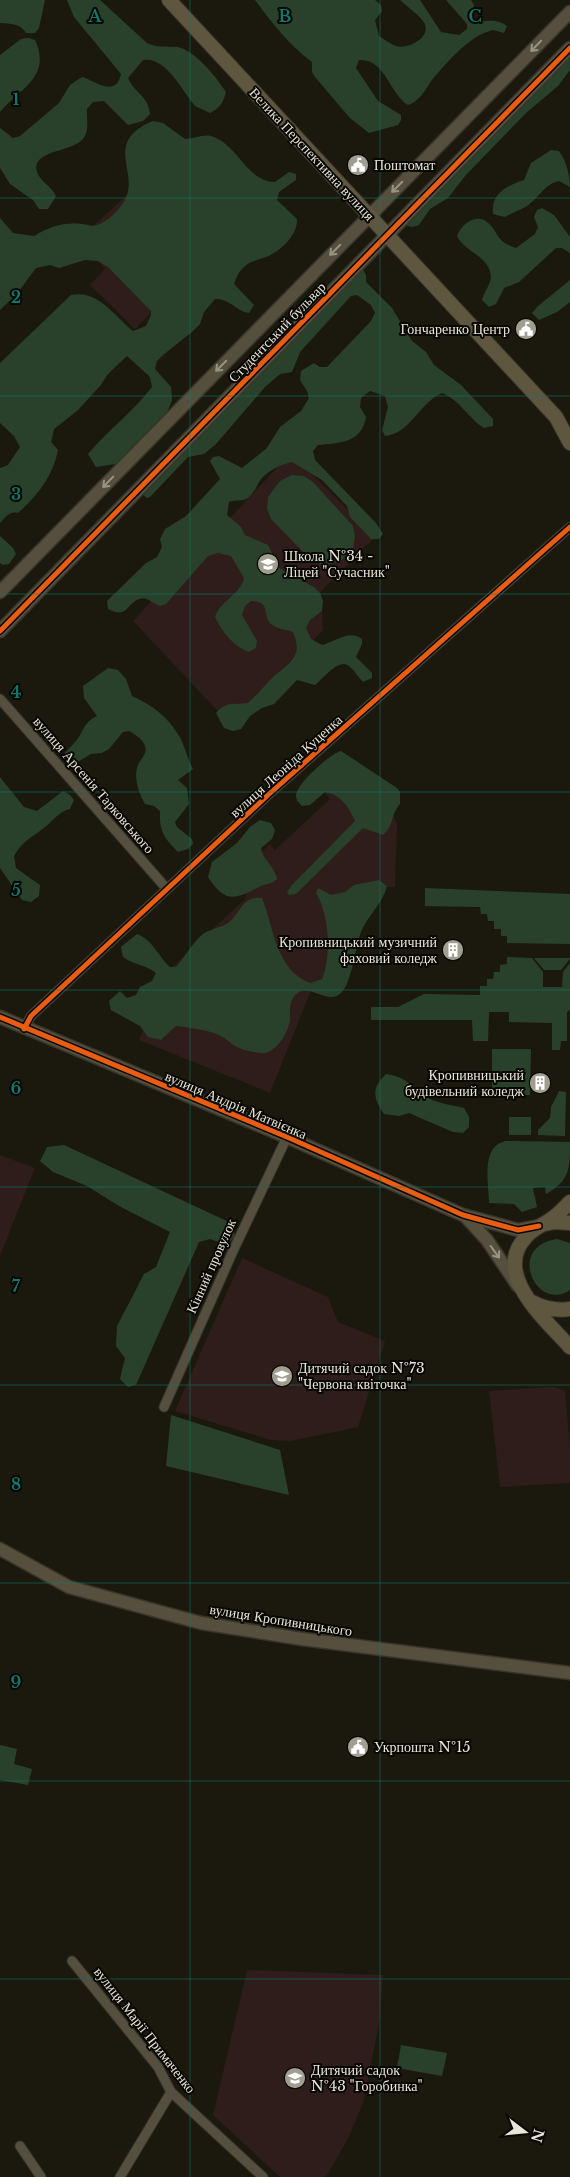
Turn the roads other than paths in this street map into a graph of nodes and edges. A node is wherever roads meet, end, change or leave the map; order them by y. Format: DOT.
graph roads {
  1 [pos="170,0"];
  2 [pos="565,0"];
  3 [pos="570,5"];
  4 [pos="570,12"];
  5 [pos="570,48"];
  6 [pos="370,215"];
  7 [pos="388,235"];
  8 [pos="570,443"];
  9 [pos="570,527"];
  10 [pos="0,592"];
  11 [pos="0,631"];
  12 [pos="0,699"];
  13 [pos="167,889"];
  14 [pos="0,1017"];
  15 [pos="24,1029"];
  16 [pos="287,1137"];
  17 [pos="570,1202"];
  18 [pos="463,1215"];
  19 [pos="570,1223"];
  20 [pos="539,1226"];
  21 [pos="523,1292"];
  22 [pos="570,1309"];
  23 [pos="570,1348"];
  24 [pos="164,1407"];
  25 [pos="0,1549"];
  26 [pos="570,1673"];
  27 [pos="72,1961"];
  28 [pos="171,2092"];
  29 [pos="20,2146"];
  30 [pos="41,2177"];
  31 [pos="120,2177"];
  32 [pos="263,2177"];
  1 -- 6 [label="main road, Велика Перспективна вулиця"];
  2 -- 3 [label="street"];
  4 -- 6 [label="street, Студентський бульвар, one-way"];
  5 -- 7 [label="street, Студентський бульвар"];
  6 -- 7 [label="main road, Велика Перспективна вулиця"];
  6 -- 10 [label="street, Студентський бульвар, one-way"];
  7 -- 8 [label="main road, Велика Перспективна вулиця"];
  7 -- 11 [label="street, Студентський бульвар"];
  9 -- 13 [label="street, вулиця Леоніда Куценка"];
  12 -- 13 [label="street, вулиця Арсенія Тарковського"];
  13 -- 15 [label="street, вулиця Леоніда Куценка"];
  14 -- 15 [label="street, вулиця Андрія Матвієнка"];
  15 -- 16 [label="street, вулиця Андрія Матвієнка"];
  16 -- 18 [label="street, вулиця Андрія Матвієнка"];
  16 -- 24 [label="street, Кінний провулок"];
  17 -- 20 [label="main road"];
  18 -- 20 [label="street"];
  18 -- 21 [label="street, one-way"];
  19 -- 20 [label="main road"];
  20 -- 21 [label="main road"];
  21 -- 22 [label="main road"];
  21 -- 23 [label="main road"];
  25 -- 26 [label="street, вулиця Кропивницького"];
  27 -- 28 [label="street, вулиця Марії Примаченко"];
  28 -- 31 [label="street"];
  28 -- 32 [label="street, вулиця Марії Примаченко"];
  29 -- 30 [label="street"];
}
